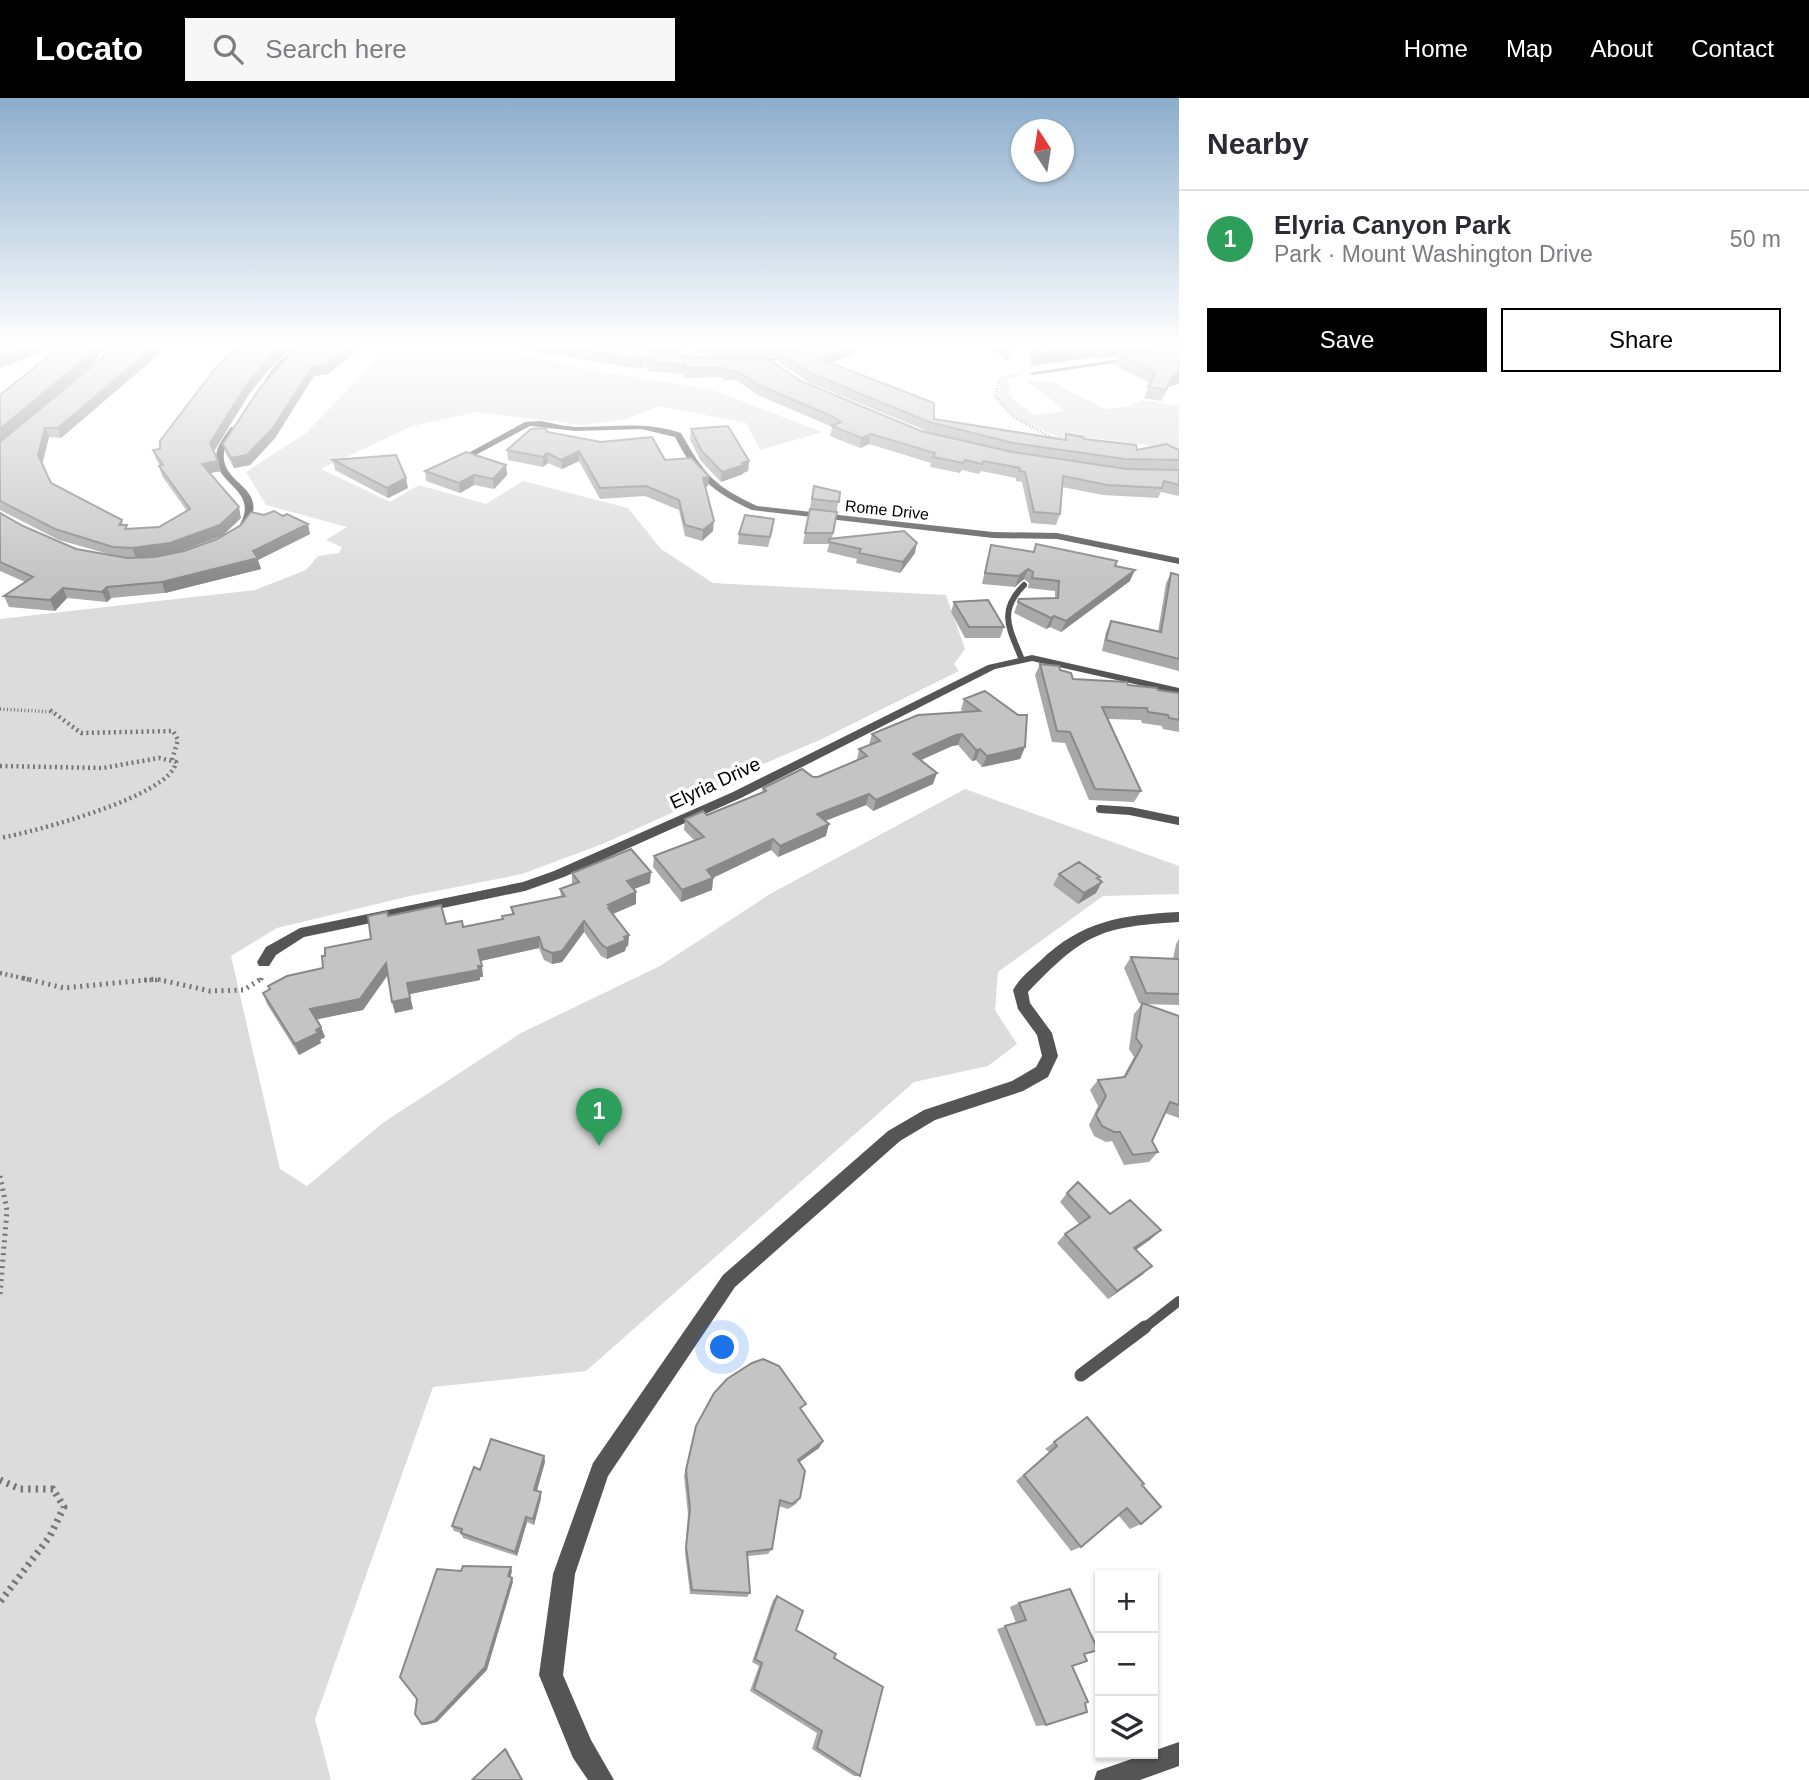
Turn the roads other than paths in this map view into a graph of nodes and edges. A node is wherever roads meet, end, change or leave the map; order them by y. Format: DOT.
graph roads {
  1 [pos="238,423"];
  2 [pos="531,423"];
  3 [pos="545,423"];
  4 [pos="465,457"];
  5 [pos="234,535"];
  6 [pos="1179,561"];
  7 [pos="1024,585"];
  8 [pos="1022,660"];
  9 [pos="1179,691"];
  10 [pos="1100,810"];
  11 [pos="1179,821"];
  12 [pos="1179,916"];
  13 [pos="264,962"];
  14 [pos="1179,1301"];
  15 [pos="1081,1375"];
  16 [pos="1179,1754"];
  17 [pos="602,1780"];
  18 [pos="1106,1780"];
  1 -- 5 [label="street"];
  2 -- 4 [label="street, Rome Drive"];
  3 -- 6 [label="street, Rome Drive"];
  7 -- 8 [label="lane"];
  8 -- 9 [label="street, Elyria Drive"];
  8 -- 13 [label="street, Elyria Drive"];
  10 -- 11 [label="lane"];
  12 -- 17 [label="street"];
  14 -- 15 [label="lane"];
  16 -- 18 [label="street"];
}
